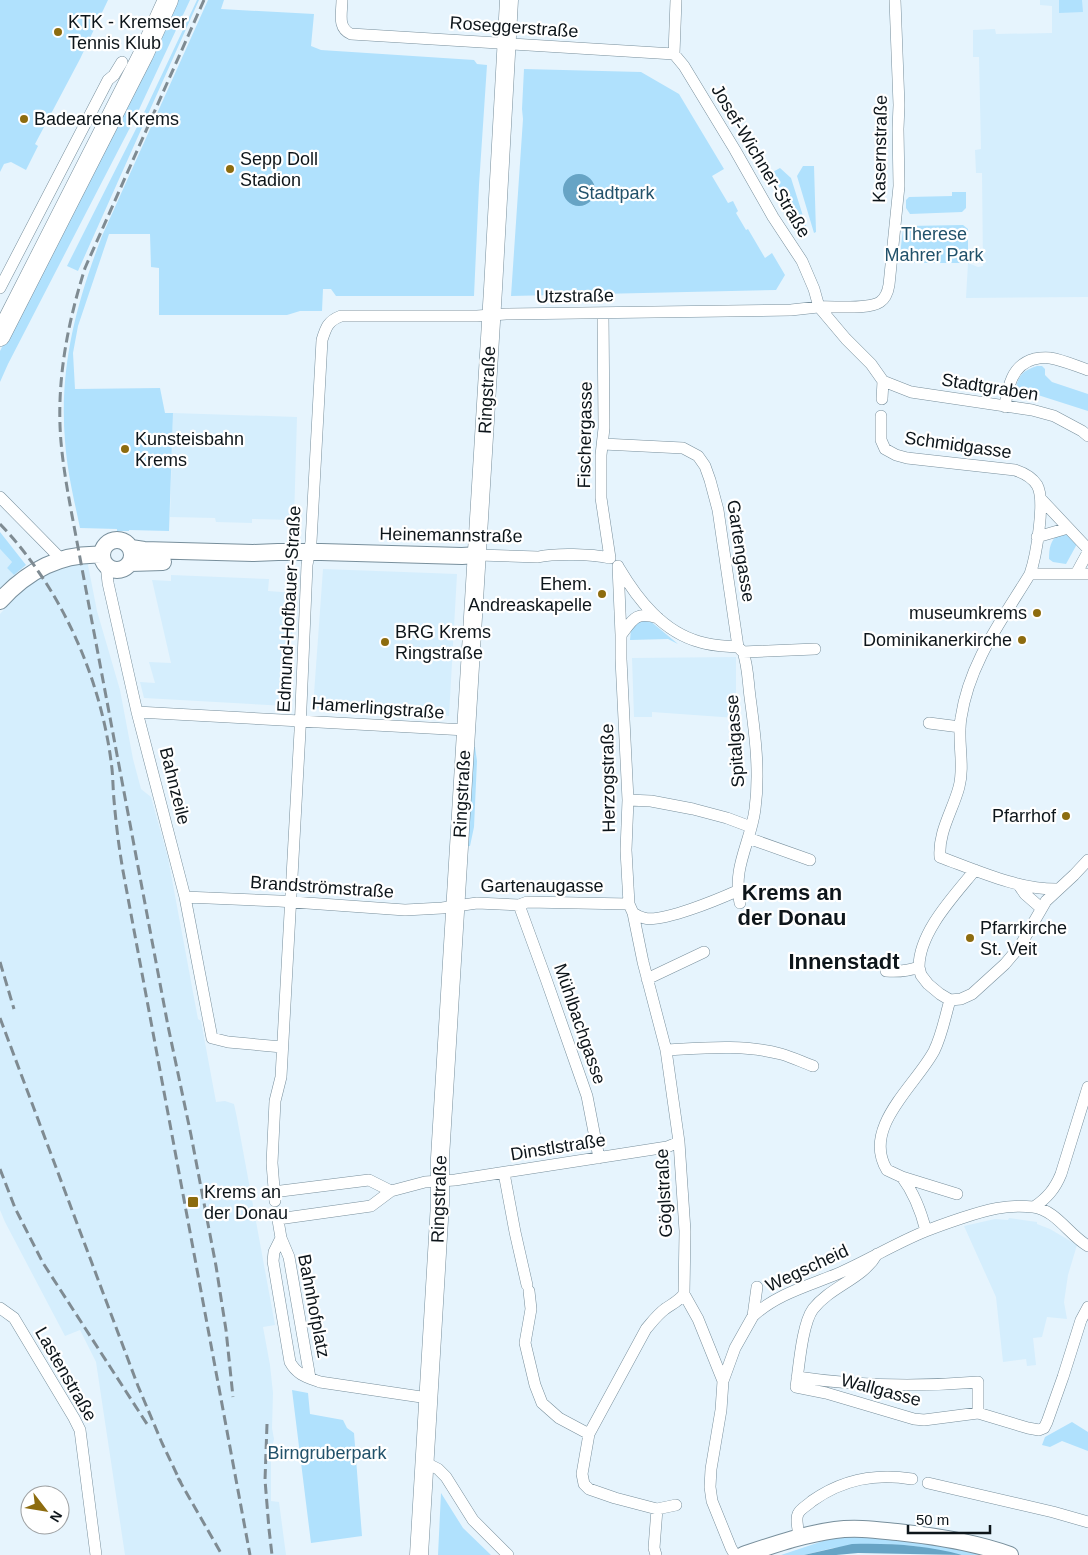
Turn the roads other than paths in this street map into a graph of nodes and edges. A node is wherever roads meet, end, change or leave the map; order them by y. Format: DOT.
graph roads {
  1 [pos="168,0"];
  2 [pos="509,0"];
  3 [pos="676,0"];
  4 [pos="896,0"];
  5 [pos="342,6"];
  6 [pos="506,44"];
  7 [pos="674,54"];
  8 [pos="122,62"];
  9 [pos="0,288"];
  10 [pos="885,297"];
  11 [pos="819,307"];
  12 [pos="603,313"];
  13 [pos="492,315"];
  14 [pos="332,320"];
  15 [pos="0,336"];
  16 [pos="1088,370"];
  17 [pos="883,381"];
  18 [pos="882,399"];
  19 [pos="1005,406"];
  20 [pos="881,416"];
  21 [pos="1088,436"];
  22 [pos="603,444"];
  23 [pos="0,497"];
  24 [pos="1041,499"];
  25 [pos="1068,528"];
  26 [pos="1037,537"];
  27 [pos="1088,551"];
  28 [pos="309,552"];
  29 [pos="130,555"];
  30 [pos="478,556"];
  31 [pos="61,559"];
  32 [pos="104,559"];
  33 [pos="614,562"];
  34 [pos="1030,574"];
  35 [pos="1076,574"];
  36 [pos="1088,574"];
  37 [pos="0,600"];
  38 [pos="658,618"];
  39 [pos="621,635"];
  40 [pos="741,649"];
  41 [pos="815,649"];
  42 [pos="137,712"];
  43 [pos="300,721"];
  44 [pos="929,723"];
  45 [pos="960,727"];
  46 [pos="459,730"];
  47 [pos="628,800"];
  48 [pos="749,833"];
  49 [pos="810,860"];
  50 [pos="1088,860"];
  51 [pos="975,870"];
  52 [pos="1018,884"];
  53 [pos="1059,888"];
  54 [pos="737,891"];
  55 [pos="185,897"];
  56 [pos="292,902"];
  57 [pos="740,903"];
  58 [pos="519,905"];
  59 [pos="456,906"];
  60 [pos="1041,908"];
  61 [pos="631,909"];
  62 [pos="704,952"];
  63 [pos="919,966"];
  64 [pos="886,971"];
  65 [pos="647,979"];
  66 [pos="950,1000"];
  67 [pos="282,1047"];
  68 [pos="666,1050"];
  69 [pos="813,1066"];
  70 [pos="1088,1087"];
  71 [pos="679,1142"];
  72 [pos="599,1158"];
  73 [pos="504,1172"];
  74 [pos="902,1176"];
  75 [pos="440,1182"];
  76 [pos="391,1191"];
  77 [pos="957,1194"];
  78 [pos="276,1206"];
  79 [pos="1034,1207"];
  80 [pos="926,1231"];
  81 [pos="281,1238"];
  82 [pos="1088,1246"];
  83 [pos="877,1254"];
  84 [pos="757,1287"];
  85 [pos="684,1294"];
  86 [pos="0,1308"];
  87 [pos="1088,1308"];
  88 [pos="753,1316"];
  89 [pos="310,1378"];
  90 [pos="723,1381"];
  91 [pos="797,1382"];
  92 [pos="428,1398"];
  93 [pos="978,1413"];
  94 [pos="589,1434"];
  95 [pos="424,1462"];
  96 [pos="912,1479"];
  97 [pos="928,1483"];
  98 [pos="676,1505"];
  99 [pos="657,1509"];
  100 [pos="1088,1522"];
  101 [pos="799,1537"];
  102 [pos="96,1555"];
  103 [pos="419,1555"];
  104 [pos="508,1555"];
  105 [pos="656,1555"];
  106 [pos="736,1555"];
  107 [pos="743,1555"];
  108 [pos="1010,1555"];
  1 -- 15 [label="highway"];
  2 -- 6 [label="main road, Ringstraße"];
  3 -- 7 [label="street"];
  4 -- 10 [label="street, Kasernstraße"];
  5 -- 6 [label="street, Roseggerstraße"];
  6 -- 7 [label="street, Roseggerstraße"];
  6 -- 13 [label="main road, Ringstraße"];
  7 -- 11 [label="street, Josef-Wichner-Straße"];
  8 -- 9 [label="street"];
  10 -- 11 [label="street, Utzstraße"];
  11 -- 12 [label="street, Utzstraße"];
  11 -- 17 [label="street"];
  12 -- 13 [label="street, Utzstraße"];
  12 -- 22 [label="street, Fischergasse"];
  13 -- 14 [label="street, Utzstraße"];
  13 -- 30 [label="main road, Ringstraße"];
  14 -- 28 [label="street, Edmund-Hofbauer-Straße"];
  16 -- 19 [label="street"];
  17 -- 18 [label="street"];
  17 -- 19 [label="street, Stadtgraben"];
  19 -- 21 [label="street, Stadtgraben"];
  20 -- 24 [label="street, Schmidgasse"];
  22 -- 33 [label="street, Fischergasse"];
  22 -- 40 [label="street, Gartengasse"];
  23 -- 31 [label="street"];
  24 -- 25 [label="street, Schmidgasse"];
  24 -- 26 [label="street"];
  25 -- 26 [label="street"];
  25 -- 27 [label="street, Schmidgasse"];
  26 -- 34 [label="street"];
  27 -- 35 [label="street"];
  28 -- 29 [label="street, Heinemannstraße"];
  28 -- 30 [label="street, Heinemannstraße"];
  28 -- 43 [label="street, Edmund-Hofbauer-Straße"];
  29 -- 32 [label="street"];
  29 -- 32 [label="street"];
  30 -- 33 [label="street, Heinemannstraße"];
  30 -- 46 [label="main road, Ringstraße"];
  31 -- 32 [label="street"];
  31 -- 37 [label="street"];
  32 -- 42 [label="street, Bahnzeile"];
  33 -- 38 [label="street"];
  33 -- 39 [label="street, Fischergasse"];
  34 -- 35 [label="street"];
  34 -- 45 [label="street"];
  35 -- 36 [label="street"];
  38 -- 39 [label="street"];
  38 -- 40 [label="street"];
  39 -- 47 [label="street, Herzogstraße"];
  40 -- 41 [label="street"];
  40 -- 48 [label="street, Spitalgasse"];
  42 -- 43 [label="street, Hamerlingstraße"];
  42 -- 55 [label="street, Bahnzeile"];
  43 -- 46 [label="street, Hamerlingstraße"];
  43 -- 56 [label="street, Edmund-Hofbauer-Straße"];
  44 -- 45 [label="street"];
  45 -- 51 [label="street"];
  46 -- 59 [label="main road, Ringstraße"];
  47 -- 48 [label="street"];
  47 -- 61 [label="street, Herzogstraße"];
  48 -- 49 [label="street"];
  48 -- 54 [label="street, Spitalgasse"];
  50 -- 53 [label="street"];
  51 -- 52 [label="street"];
  51 -- 63 [label="street"];
  52 -- 53 [label="street"];
  52 -- 60 [label="street"];
  53 -- 60 [label="street"];
  54 -- 57 [label="street"];
  54 -- 61 [label="street, Gartenaugasse"];
  55 -- 56 [label="street, Brandströmstraße"];
  55 -- 67 [label="street, Bahnzeile"];
  56 -- 59 [label="street, Brandströmstraße"];
  56 -- 67 [label="street, Bahnhofplatz"];
  58 -- 59 [label="street, Gartenaugasse"];
  58 -- 61 [label="street, Gartenaugasse"];
  58 -- 72 [label="street, Mühlbachgasse"];
  59 -- 75 [label="main road, Ringstraße"];
  60 -- 66 [label="street"];
  61 -- 65 [label="street, Herzogstraße"];
  62 -- 65 [label="street"];
  63 -- 64 [label="street"];
  63 -- 66 [label="street"];
  65 -- 68 [label="street, Göglstraße"];
  66 -- 74 [label="street"];
  67 -- 78 [label="street, Bahnhofplatz"];
  68 -- 69 [label="street"];
  68 -- 71 [label="street, Göglstraße"];
  70 -- 79 [label="street"];
  71 -- 72 [label="street, Dinstlstraße"];
  71 -- 85 [label="street, Göglstraße"];
  72 -- 73 [label="street, Dinstlstraße"];
  73 -- 75 [label="street, Dinstlstraße"];
  73 -- 94 [label="street"];
  74 -- 77 [label="street"];
  74 -- 80 [label="street"];
  75 -- 76 [label="street"];
  75 -- 92 [label="main road, Ringstraße"];
  76 -- 78 [label="street"];
  76 -- 78 [label="street"];
  78 -- 81 [label="street, Bahnhofplatz"];
  79 -- 80 [label="street, Wegscheid"];
  79 -- 82 [label="street"];
  80 -- 83 [label="street, Wegscheid"];
  81 -- 89 [label="street, Bahnhofplatz"];
  81 -- 89 [label="street, Bahnhofplatz"];
  83 -- 88 [label="street, Wegscheid"];
  83 -- 91 [label="street"];
  84 -- 88 [label="street"];
  85 -- 90 [label="street, Göglstraße"];
  85 -- 94 [label="street"];
  86 -- 102 [label="street, Lastenstraße"];
  87 -- 93 [label="street, Wallgasse"];
  88 -- 90 [label="street"];
  89 -- 92 [label="street"];
  90 -- 106 [label="street"];
  91 -- 93 [label="street, Wallgasse"];
  91 -- 93 [label="street"];
  92 -- 95 [label="main road, Ringstraße"];
  94 -- 99 [label="street"];
  95 -- 103 [label="main road, Ringstraße"];
  95 -- 104 [label="street"];
  96 -- 101 [label="street"];
  97 -- 100 [label="street"];
  98 -- 99 [label="street"];
  99 -- 105 [label="street"];
  101 -- 107 [label="street"];
  101 -- 108 [label="street"];
}
